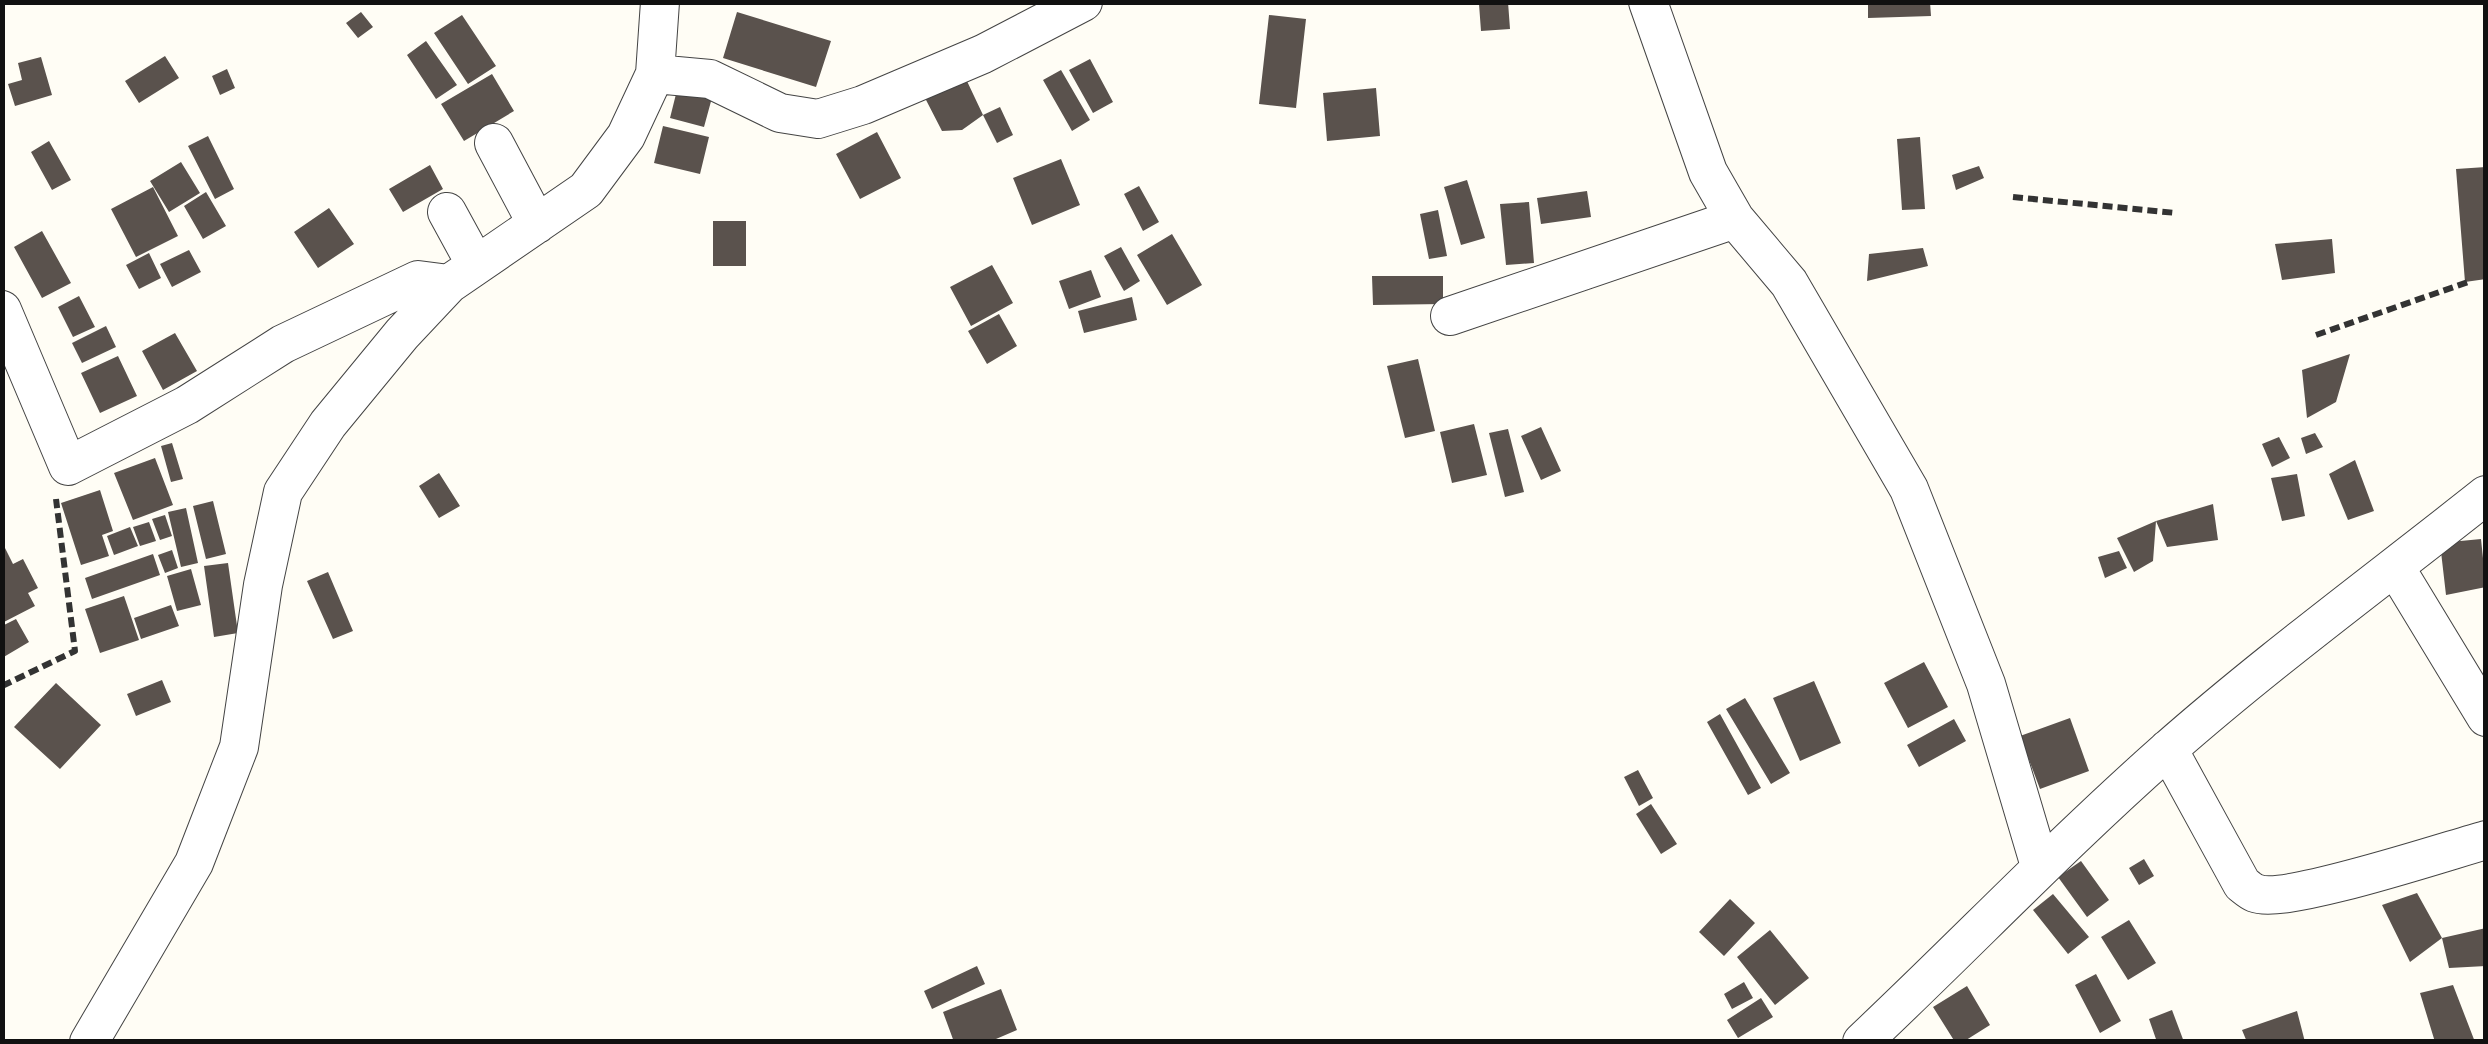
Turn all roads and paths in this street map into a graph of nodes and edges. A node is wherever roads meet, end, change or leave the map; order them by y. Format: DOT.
graph roads {
  1 [pos="660,2"];
  2 [pos="1082,2"];
  3 [pos="1648,2"];
  4 [pos="654,74"];
  5 [pos="494,143"];
  6 [pos="2013,198"];
  7 [pos="447,212"];
  8 [pos="2176,213"];
  9 [pos="1736,219"];
  10 [pos="537,224"];
  11 [pos="463,275"];
  12 [pos="2472,281"];
  13 [pos="2,310"];
  14 [pos="1450,316"];
  15 [pos="2316,335"];
  16 [pos="68,466"];
  17 [pos="2486,495"];
  18 [pos="2395,568"];
  19 [pos="2,686"];
  20 [pos="2486,717"];
  21 [pos="2168,749"];
  22 [pos="2486,840"];
  23 [pos="2040,866"];
  24 [pos="89,1042"];
  25 [pos="1862,1042"];
  1 -- 4 [label="street"];
  2 -- 4 [label="street"];
  3 -- 9 [label="street"];
  4 -- 10 [label="street"];
  5 -- 10 [label="street"];
  6 -- 8 [label="path"];
  7 -- 11 [label="street"];
  9 -- 14 [label="street"];
  9 -- 23 [label="street"];
  10 -- 11 [label="street"];
  11 -- 16 [label="street"];
  11 -- 24 [label="street"];
  12 -- 15 [label="path"];
  13 -- 16 [label="street"];
  16 -- 19 [label="path"];
  17 -- 18 [label="street"];
  18 -- 20 [label="street"];
  18 -- 21 [label="street"];
  21 -- 22 [label="street"];
  21 -- 23 [label="street"];
  23 -- 25 [label="street"];
}
